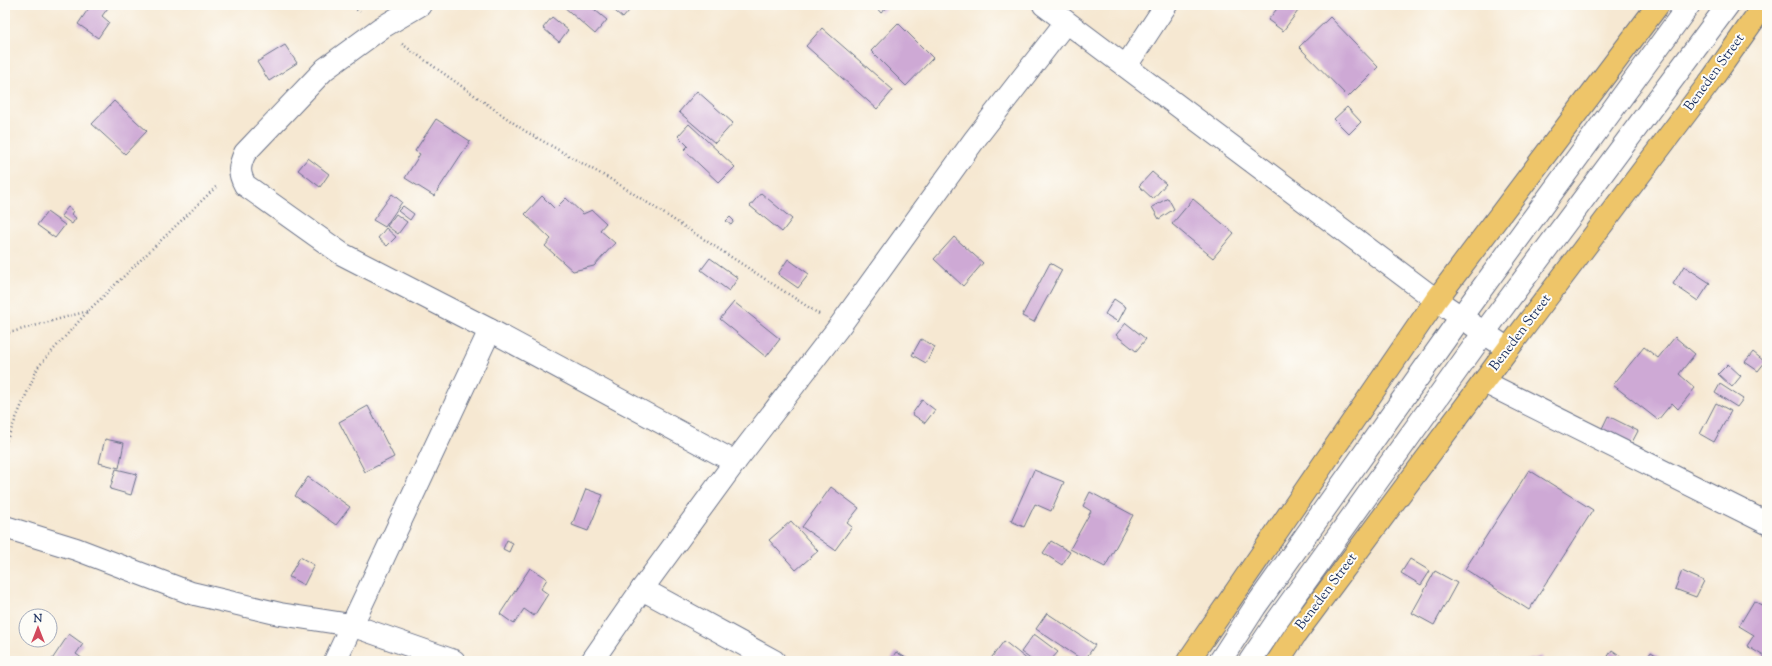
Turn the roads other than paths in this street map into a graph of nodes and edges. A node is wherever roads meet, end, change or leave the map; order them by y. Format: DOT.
graph roads {
  1 [pos="420,5"];
  2 [pos="1044,5"];
  3 [pos="1166,5"];
  4 [pos="1658,5"];
  5 [pos="1689,5"];
  6 [pos="1728,5"];
  7 [pos="1764,5"];
  8 [pos="1066,22"];
  9 [pos="1126,66"];
  10 [pos="1436,300"];
  11 [pos="1461,317"];
  12 [pos="490,330"];
  13 [pos="1483,334"];
  14 [pos="1508,349"];
  15 [pos="1484,382"];
  16 [pos="735,462"];
  17 [pos="1767,523"];
  18 [pos="5,527"];
  19 [pos="642,589"];
  20 [pos="351,626"];
  21 [pos="335,661"];
  22 [pos="454,661"];
  23 [pos="592,661"];
  24 [pos="774,661"];
  25 [pos="1188,661"];
  26 [pos="1220,661"];
  27 [pos="1250,661"];
  28 [pos="1278,661"];
  1 -- 12 [label="street"];
  2 -- 8 [label="street"];
  3 -- 9 [label="street"];
  4 -- 10 [label="main road"];
  5 -- 11 [label="street"];
  6 -- 13 [label="street"];
  7 -- 14 [label="main road, Beneden Street"];
  8 -- 9 [label="street"];
  8 -- 16 [label="street"];
  9 -- 10 [label="street"];
  10 -- 11 [label="street"];
  10 -- 25 [label="main road"];
  11 -- 13 [label="street"];
  11 -- 26 [label="street"];
  12 -- 16 [label="street"];
  12 -- 20 [label="street"];
  13 -- 14 [label="street"];
  13 -- 27 [label="street"];
  14 -- 15 [label="main road, Beneden Street"];
  15 -- 17 [label="street"];
  15 -- 28 [label="main road, Beneden Street"];
  16 -- 19 [label="street"];
  18 -- 20 [label="street"];
  19 -- 23 [label="street"];
  19 -- 24 [label="street"];
  20 -- 21 [label="street"];
  20 -- 22 [label="street"];
}
